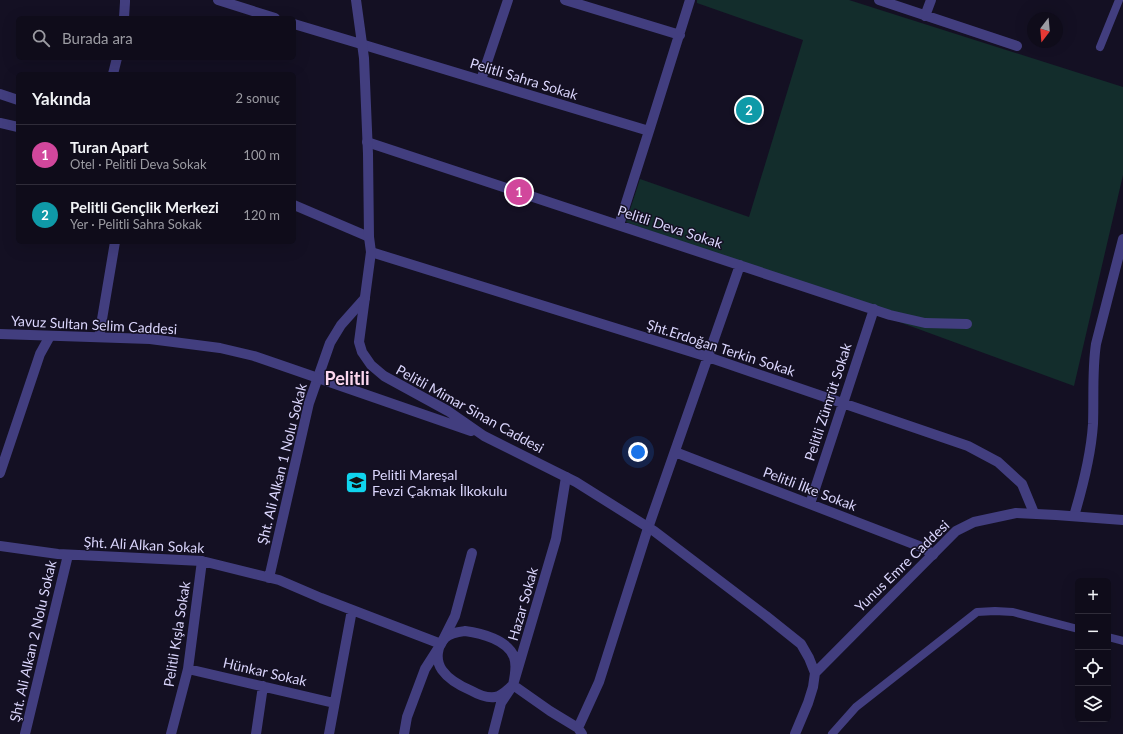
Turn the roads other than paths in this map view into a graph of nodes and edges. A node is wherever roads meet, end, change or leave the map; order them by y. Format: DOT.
graph roads {
  1 [pos="125,0"];
  2 [pos="218,0"];
  3 [pos="356,0"];
  4 [pos="508,0"];
  5 [pos="565,0"];
  6 [pos="690,0"];
  7 [pos="879,0"];
  8 [pos="931,0"];
  9 [pos="1119,0"];
  10 [pos="124,16"];
  11 [pos="269,16"];
  12 [pos="925,16"];
  13 [pos="296,25"];
  14 [pos="680,35"];
  15 [pos="362,44"];
  16 [pos="1017,46"];
  17 [pos="1100,46"];
  18 [pos="116,60"];
  19 [pos="114,72"];
  20 [pos="481,80"];
  21 [pos="0,94"];
  22 [pos="16,99"];
  23 [pos="0,123"];
  24 [pos="16,127"];
  25 [pos="649,131"];
  26 [pos="367,142"];
  27 [pos="296,206"];
  28 [pos="619,225"];
  29 [pos="369,237"];
  30 [pos="1123,239"];
  31 [pos="115,244"];
  32 [pos="371,252"];
  33 [pos="740,265"];
  34 [pos="365,298"];
  35 [pos="874,309"];
  36 [pos="967,324"];
  37 [pos="0,334"];
  38 [pos="50,336"];
  39 [pos="99,337"];
  40 [pos="708,357"];
  41 [pos="318,378"];
  42 [pos="843,403"];
  43 [pos="484,436"];
  44 [pos="675,452"];
  45 [pos="0,473"];
  46 [pos="566,477"];
  47 [pos="810,504"];
  48 [pos="1034,513"];
  49 [pos="1074,516"];
  50 [pos="1123,520"];
  51 [pos="648,528"];
  52 [pos="0,546"];
  53 [pos="472,553"];
  54 [pos="933,554"];
  55 [pos="68,555"];
  56 [pos="202,561"];
  57 [pos="269,578"];
  58 [pos="352,610"];
  59 [pos="1075,628"];
  60 [pos="1111,638"];
  61 [pos="1123,641"];
  62 [pos="441,644"];
  63 [pos="188,669"];
  64 [pos="815,673"];
  65 [pos="513,685"];
  66 [pos="263,686"];
  67 [pos="334,703"];
  68 [pos="580,731"];
  69 [pos="25,734"];
  70 [pos="171,734"];
  71 [pos="256,734"];
  72 [pos="329,734"];
  73 [pos="404,734"];
  74 [pos="493,734"];
  75 [pos="795,734"];
  76 [pos="832,734"];
  1 -- 10 [label="street"];
  2 -- 11 [label="street"];
  3 -- 15 [label="street, Pelitli Mimar Sinan Caddesi"];
  4 -- 20 [label="street"];
  5 -- 14 [label="street"];
  6 -- 14 [label="street"];
  7 -- 12 [label="street"];
  8 -- 12 [label="street"];
  9 -- 17 [label="lane"];
  12 -- 16 [label="street"];
  13 -- 15 [label="street, Pelitli Sahra Sokak"];
  14 -- 25 [label="street"];
  15 -- 20 [label="street, Pelitli Sahra Sokak"];
  15 -- 26 [label="street, Pelitli Mimar Sinan Caddesi"];
  18 -- 19 [label="street"];
  20 -- 25 [label="street, Pelitli Sahra Sokak"];
  21 -- 22 [label="street"];
  23 -- 24 [label="street"];
  25 -- 28 [label="street"];
  26 -- 28 [label="street, Pelitli Deva Sokak"];
  26 -- 29 [label="street, Pelitli Mimar Sinan Caddesi"];
  27 -- 29 [label="street"];
  28 -- 33 [label="street, Pelitli Deva Sokak"];
  29 -- 32 [label="street, Pelitli Mimar Sinan Caddesi"];
  30 -- 49 [label="street"];
  31 -- 39 [label="street"];
  32 -- 34 [label="street, Pelitli Mimar Sinan Caddesi"];
  32 -- 40 [label="street, Şht.Erdoğan Terkin Sokak"];
  33 -- 35 [label="street, Pelitli Deva Sokak"];
  33 -- 40 [label="street"];
  34 -- 41 [label="street, Şht. Ali Alkan 1 Nolu Sokak"];
  34 -- 43 [label="street, Pelitli Mimar Sinan Caddesi"];
  35 -- 36 [label="street, Pelitli Deva Sokak"];
  35 -- 42 [label="street, Pelitli Zümrüt Sokak"];
  37 -- 38 [label="street, Yavuz Sultan Selim Caddesi"];
  38 -- 39 [label="street, Yavuz Sultan Selim Caddesi"];
  38 -- 45 [label="street"];
  39 -- 41 [label="street, Yavuz Sultan Selim Caddesi"];
  40 -- 42 [label="street, Şht.Erdoğan Terkin Sokak"];
  40 -- 44 [label="street"];
  41 -- 43 [label="street, Yavuz Sultan Selim Caddesi"];
  41 -- 57 [label="street, Şht. Ali Alkan 1 Nolu Sokak"];
  42 -- 47 [label="street, Pelitli Zümrüt Sokak"];
  42 -- 48 [label="street, Şht.Erdoğan Terkin Sokak"];
  43 -- 46 [label="street, Pelitli Mimar Sinan Caddesi"];
  44 -- 47 [label="street, Pelitli İlke Sokak"];
  44 -- 51 [label="street"];
  46 -- 51 [label="street, Pelitli Mimar Sinan Caddesi"];
  46 -- 65 [label="street, Hazar Sokak"];
  47 -- 54 [label="street, Pelitli İlke Sokak"];
  48 -- 49 [label="street, Yunus Emre Caddesi"];
  48 -- 54 [label="street, Yunus Emre Caddesi"];
  49 -- 50 [label="street, Yunus Emre Caddesi"];
  51 -- 64 [label="street, Pelitli Mimar Sinan Caddesi"];
  51 -- 68 [label="street"];
  52 -- 55 [label="street, Şht. Ali Alkan Sokak"];
  53 -- 62 [label="street"];
  54 -- 64 [label="street, Yunus Emre Caddesi"];
  55 -- 56 [label="street, Şht. Ali Alkan Sokak"];
  55 -- 69 [label="street, Şht. Ali Alkan 2 Nolu Sokak"];
  56 -- 57 [label="street, Şht. Ali Alkan Sokak"];
  56 -- 63 [label="street, Pelitli Kışla Sokak"];
  57 -- 58 [label="street, Şht. Ali Alkan Sokak"];
  58 -- 62 [label="street, Şht. Ali Alkan Sokak"];
  58 -- 67 [label="street"];
  59 -- 76 [label="lane"];
  60 -- 61 [label="lane"];
  62 -- 65 [label="street"];
  62 -- 65 [label="street"];
  62 -- 73 [label="street"];
  63 -- 66 [label="street, Hünkar Sokak"];
  63 -- 70 [label="street, Pelitli Kışla Sokak"];
  64 -- 75 [label="street"];
  65 -- 68 [label="street"];
  65 -- 74 [label="street, Hazar Sokak"];
  66 -- 67 [label="street, Hünkar Sokak"];
  66 -- 71 [label="street"];
  67 -- 72 [label="street"];
}
